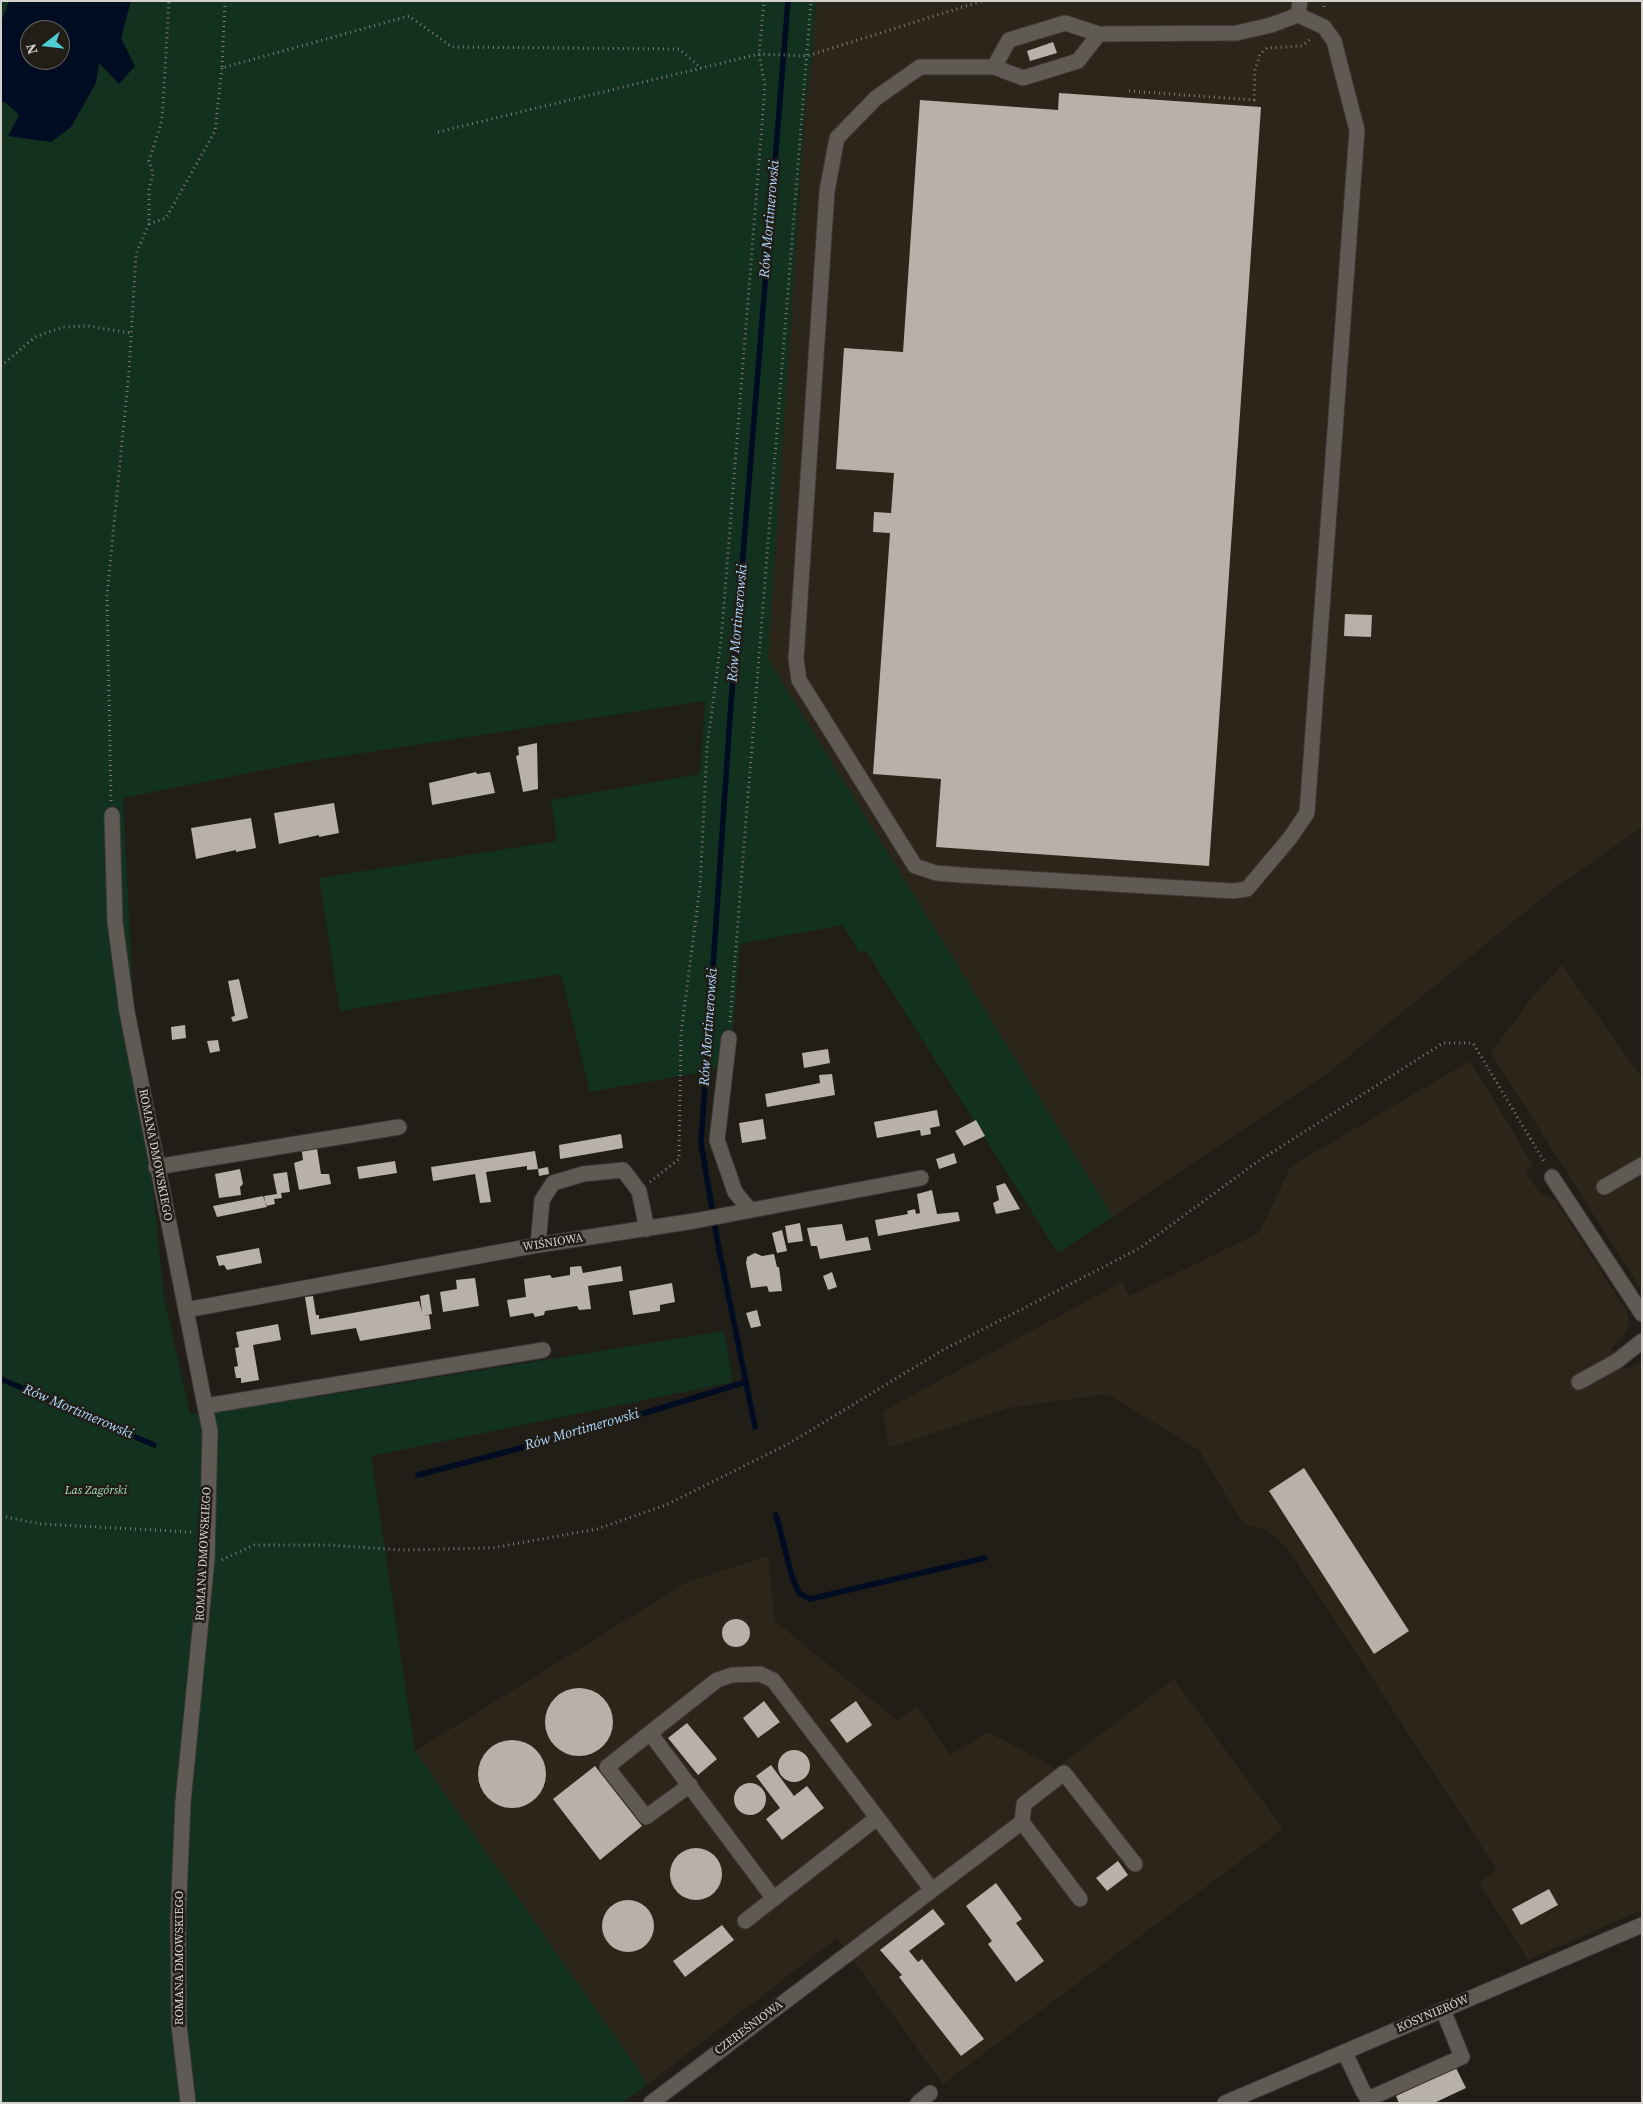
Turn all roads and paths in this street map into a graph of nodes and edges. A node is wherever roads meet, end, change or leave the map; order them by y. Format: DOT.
graph roads {
  1 [pos="169,1"];
  2 [pos="225,1"];
  3 [pos="764,1"];
  4 [pos="811,1"];
  5 [pos="982,1"];
  6 [pos="1323,1"];
  7 [pos="1299,8"];
  8 [pos="1324,27"];
  9 [pos="1099,34"];
  10 [pos="759,54"];
  11 [pos="807,56"];
  12 [pos="994,67"];
  13 [pos="222,68"];
  14 [pos="701,68"];
  15 [pos="1129,91"];
  16 [pos="438,132"];
  17 [pos="149,224"];
  18 [pos="131,333"];
  19 [pos="1,366"];
  20 [pos="112,815"];
  21 [pos="729,1038"];
  22 [pos="399,1127"];
  23 [pos="1642,1165"];
  24 [pos="156,1167"];
  25 [pos="1552,1177"];
  26 [pos="921,1178"];
  27 [pos="1604,1188"];
  28 [pos="639,1191"];
  29 [pos="750,1210"];
  30 [pos="647,1228"];
  31 [pos="538,1245"];
  32 [pos="186,1310"];
  33 [pos="1642,1314"];
  34 [pos="1642,1341"];
  35 [pos="543,1350"];
  36 [pos="1579,1382"];
  37 [pos="206,1406"];
  38 [pos="1,1516"];
  39 [pos="208,1533"];
  40 [pos="207,1559"];
  41 [pos="650,1732"];
  42 [pos="690,1785"];
  43 [pos="877,1818"];
  44 [pos="1022,1822"];
  45 [pos="1135,1864"];
  46 [pos="932,1890"];
  47 [pos="774,1899"];
  48 [pos="1080,1899"];
  49 [pos="745,1921"];
  50 [pos="1642,1925"];
  51 [pos="1443,2010"];
  52 [pos="1346,2053"];
  53 [pos="930,2093"];
  54 [pos="188,2103"];
  55 [pos="651,2103"];
  56 [pos="918,2103"];
  57 [pos="1225,2103"];
  1 -- 17 [label="path"];
  2 -- 13 [label="path"];
  3 -- 10 [label="path"];
  4 -- 11 [label="path"];
  5 -- 11 [label="path"];
  6 -- 8 [label="path"];
  7 -- 8 [label="street"];
  7 -- 9 [label="street"];
  8 -- 12 [label="street"];
  8 -- 15 [label="path"];
  9 -- 12 [label="street"];
  9 -- 12 [label="street"];
  10 -- 11 [label="path"];
  10 -- 14 [label="path"];
  10 -- 28 [label="path"];
  11 -- 21 [label="path"];
  13 -- 14 [label="path"];
  13 -- 17 [label="path"];
  14 -- 16 [label="path"];
  17 -- 18 [label="path"];
  18 -- 19 [label="path"];
  18 -- 20 [label="path"];
  20 -- 24 [label="street, ROMANA DMOWSKIEGO"];
  21 -- 29 [label="street"];
  22 -- 24 [label="street"];
  23 -- 27 [label="street"];
  24 -- 32 [label="street, ROMANA DMOWSKIEGO"];
  25 -- 33 [label="street"];
  25 -- 40 [label="path"];
  26 -- 29 [label="street, WIŚNIOWA"];
  28 -- 30 [label="street"];
  28 -- 31 [label="street"];
  29 -- 30 [label="street, WIŚNIOWA"];
  30 -- 31 [label="street, WIŚNIOWA"];
  31 -- 32 [label="street, WIŚNIOWA"];
  32 -- 37 [label="street, ROMANA DMOWSKIEGO"];
  34 -- 36 [label="street"];
  35 -- 37 [label="street"];
  37 -- 39 [label="street, ROMANA DMOWSKIEGO"];
  38 -- 39 [label="path"];
  39 -- 40 [label="street, ROMANA DMOWSKIEGO"];
  40 -- 54 [label="street, ROMANA DMOWSKIEGO"];
  41 -- 42 [label="street"];
  41 -- 42 [label="street"];
  41 -- 43 [label="street"];
  42 -- 47 [label="street"];
  43 -- 46 [label="street"];
  43 -- 47 [label="street"];
  44 -- 45 [label="street"];
  44 -- 46 [label="street, CZEREŚNIOWA"];
  44 -- 48 [label="street"];
  46 -- 55 [label="street, CZEREŚNIOWA"];
  47 -- 49 [label="street"];
  50 -- 51 [label="street, KOSYNIERÓW"];
  51 -- 52 [label="street, KOSYNIERÓW"];
  51 -- 52 [label="street"];
  52 -- 57 [label="street, KOSYNIERÓW"];
  53 -- 56 [label="street"];
}
